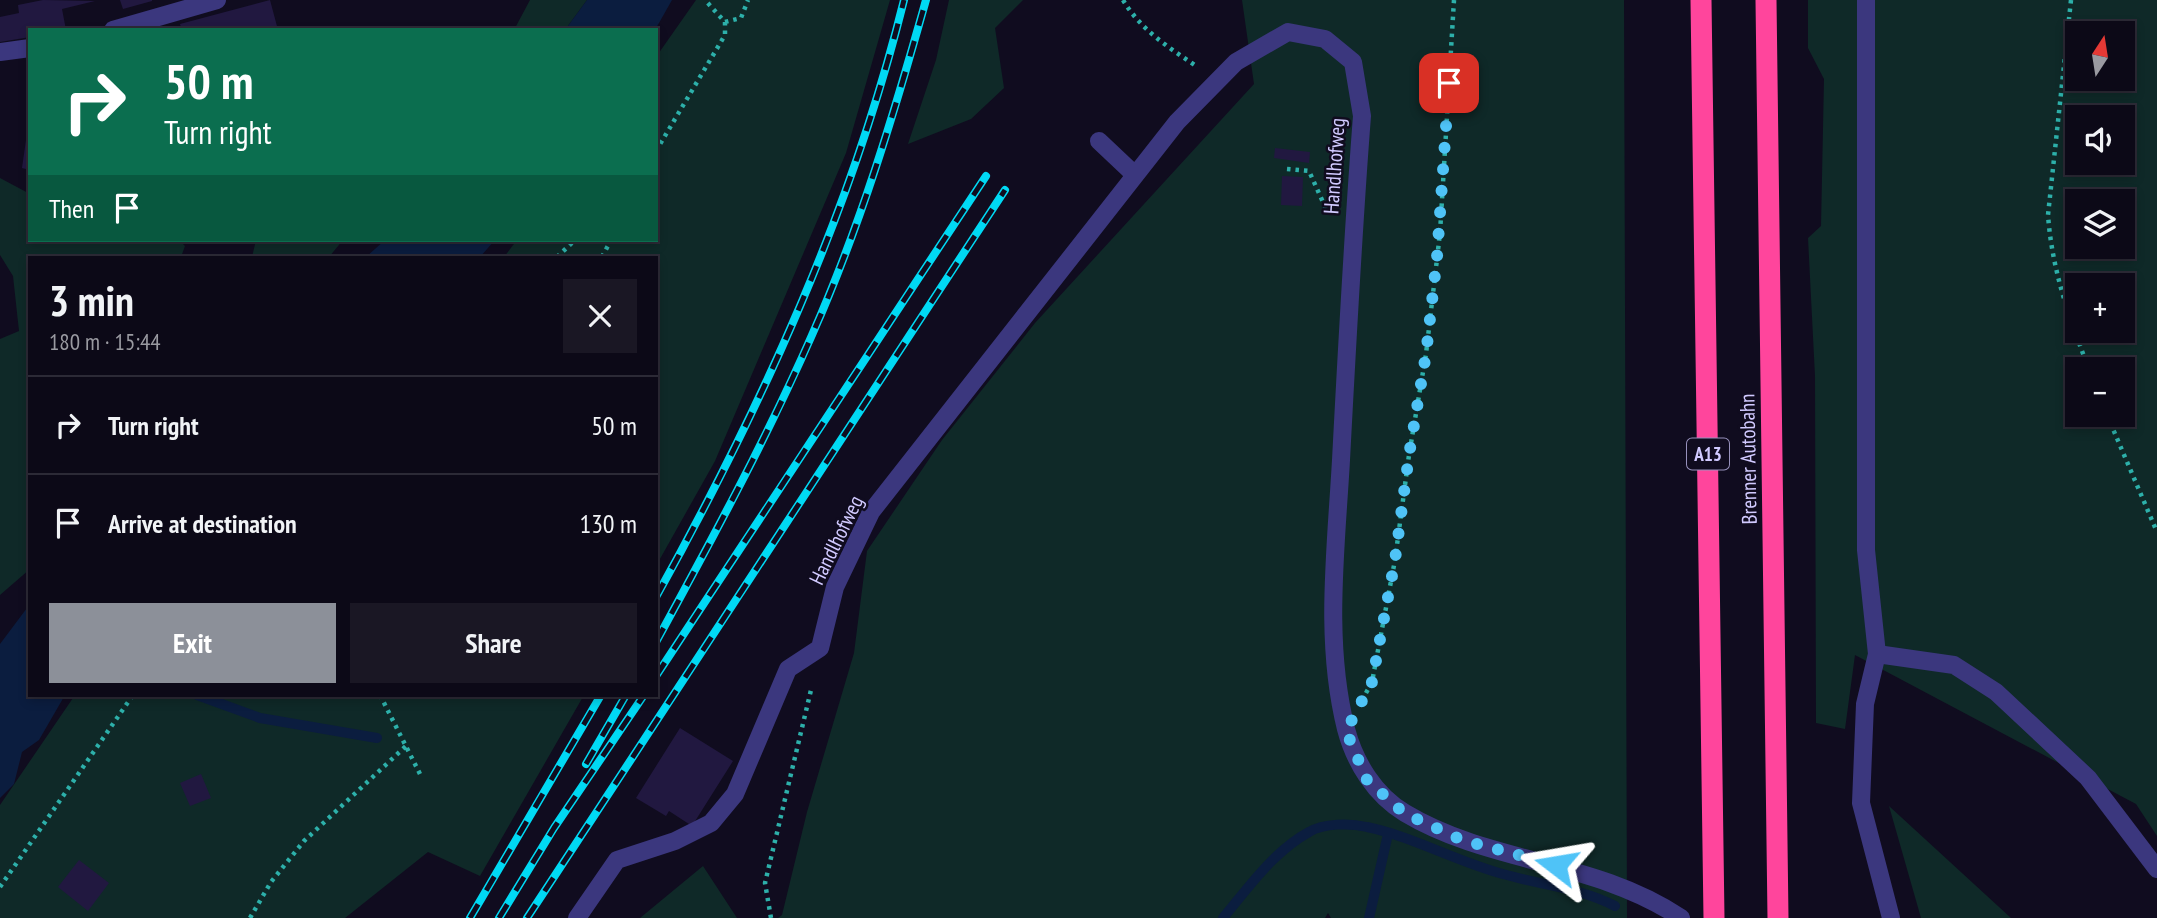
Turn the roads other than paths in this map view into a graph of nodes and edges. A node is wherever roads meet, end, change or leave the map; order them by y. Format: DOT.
graph roads {
  1 [pos="217,0"];
  2 [pos="1701,0"];
  3 [pos="1766,0"];
  4 [pos="1866,0"];
  5 [pos="120,28"];
  6 [pos="28,48"];
  7 [pos="0,52"];
  8 [pos="1099,141"];
  9 [pos="1135,175"];
  10 [pos="1877,654"];
  11 [pos="2157,869"];
  12 [pos="1714,913"];
  13 [pos="577,918"];
  14 [pos="1681,918"];
  15 [pos="1778,918"];
  16 [pos="1891,918"];
  1 -- 5 [label="street"];
  2 -- 12 [label="highway, Brenner Autobahn / A13"];
  3 -- 15 [label="highway, Brenner Autobahn"];
  4 -- 10 [label="street"];
  6 -- 7 [label="street"];
  8 -- 9 [label="street"];
  9 -- 13 [label="street, Handlhofweg"];
  9 -- 14 [label="street, Handlhofweg"];
  10 -- 11 [label="street"];
  10 -- 16 [label="street"];
}
